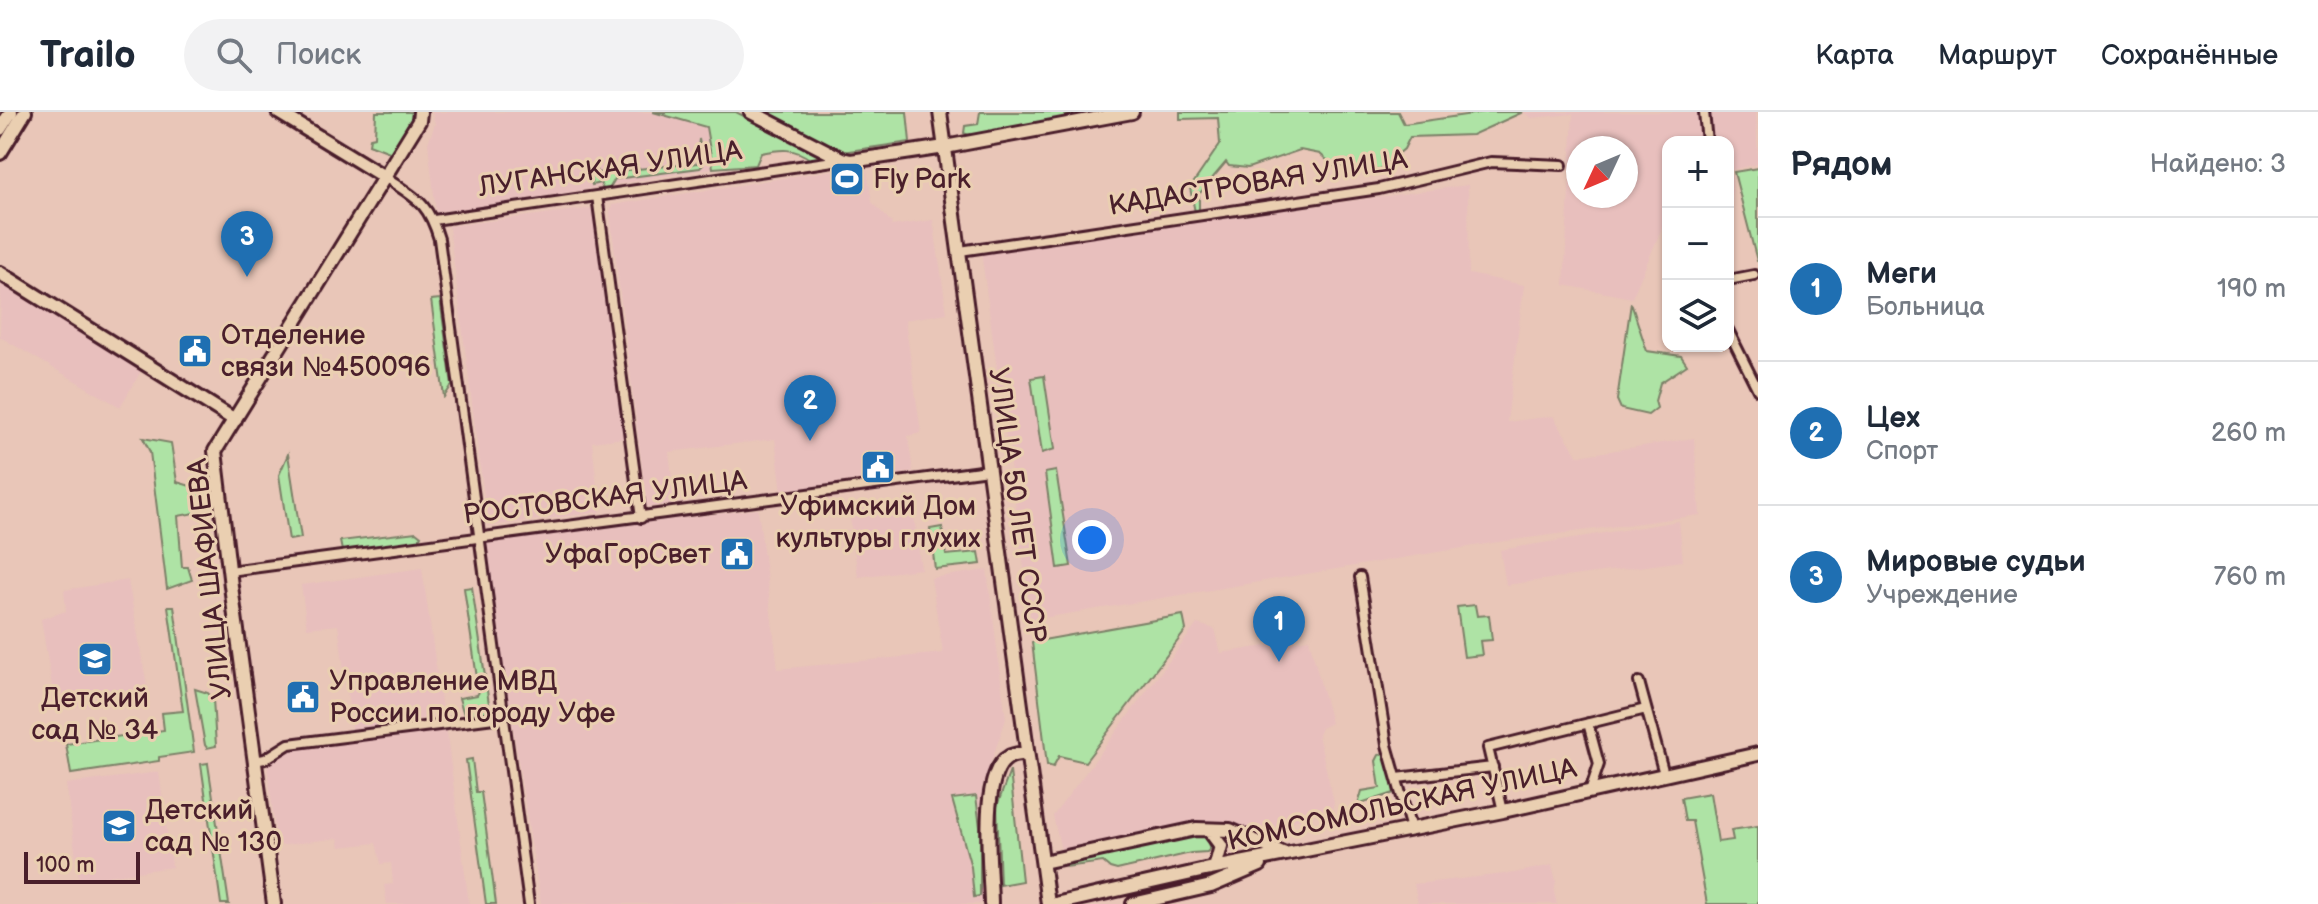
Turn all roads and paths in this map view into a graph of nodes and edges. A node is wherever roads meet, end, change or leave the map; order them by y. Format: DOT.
graph roads {
  1 [pos="11,112"];
  2 [pos="25,112"];
  3 [pos="278,112"];
  4 [pos="420,112"];
  5 [pos="751,112"];
  6 [pos="940,112"];
  7 [pos="1132,112"];
  8 [pos="1704,112"];
  9 [pos="1099,116"];
  10 [pos="0,129"];
  11 [pos="1706,136"];
  12 [pos="945,147"];
  13 [pos="0,153"];
  14 [pos="842,159"];
  15 [pos="1562,165"];
  16 [pos="386,178"];
  17 [pos="597,196"];
  18 [pos="434,220"];
  19 [pos="960,251"];
  20 [pos="0,273"];
  21 [pos="1754,275"];
  22 [pos="1734,279"];
  23 [pos="1734,342"];
  24 [pos="1758,390"];
  25 [pos="235,420"];
  26 [pos="988,470"];
  27 [pos="641,518"];
  28 [pos="478,536"];
  29 [pos="229,571"];
  30 [pos="1360,577"];
  31 [pos="1639,682"];
  32 [pos="1646,709"];
  33 [pos="502,717"];
  34 [pos="1588,723"];
  35 [pos="1027,753"];
  36 [pos="1758,754"];
  37 [pos="254,761"];
  38 [pos="1493,767"];
  39 [pos="1664,774"];
  40 [pos="1397,778"];
  41 [pos="1590,791"];
  42 [pos="1503,811"];
  43 [pos="1411,829"];
  44 [pos="1209,830"];
  45 [pos="1285,854"];
  46 [pos="1043,862"];
  47 [pos="1210,869"];
  48 [pos="274,904"];
  49 [pos="529,904"];
  50 [pos="991,904"];
  51 [pos="1048,904"];
  52 [pos="1055,904"];
  53 [pos="1133,904"];
  1 -- 10 [label="main road"];
  2 -- 13 [label="main road"];
  3 -- 16 [label="main road"];
  4 -- 16 [label="main road, УЛИЦА ШАФИЕВА"];
  5 -- 14 [label="main road"];
  6 -- 12 [label="main road, УЛИЦА 50 ЛЕТ СССР"];
  7 -- 9 [label="main road"];
  8 -- 11 [label="street"];
  9 -- 12 [label="main road"];
  12 -- 14 [label="main road"];
  12 -- 19 [label="main road, УЛИЦА 50 ЛЕТ СССР"];
  14 -- 17 [label="street, ЛУГАНСКАЯ УЛИЦА"];
  15 -- 19 [label="street, КАДАСТРОВАЯ УЛИЦА"];
  16 -- 18 [label="street"];
  16 -- 25 [label="main road, УЛИЦА ШАФИЕВА"];
  17 -- 18 [label="street, ЛУГАНСКАЯ УЛИЦА"];
  17 -- 27 [label="street"];
  18 -- 28 [label="street"];
  19 -- 26 [label="main road, УЛИЦА 50 ЛЕТ СССР"];
  20 -- 25 [label="main road"];
  21 -- 22 [label="street"];
  23 -- 24 [label="street"];
  25 -- 29 [label="main road, УЛИЦА ШАФИЕВА"];
  26 -- 27 [label="street, РОСТОВСКАЯ УЛИЦА"];
  26 -- 35 [label="main road, УЛИЦА 50 ЛЕТ СССР"];
  27 -- 28 [label="street, РОСТОВСКАЯ УЛИЦА"];
  28 -- 29 [label="street, РОСТОВСКАЯ УЛИЦА"];
  28 -- 33 [label="street"];
  29 -- 37 [label="main road, УЛИЦА ШАФИЕВА"];
  30 -- 40 [label="street"];
  31 -- 32 [label="street"];
  32 -- 34 [label="street"];
  32 -- 39 [label="street"];
  33 -- 37 [label="street"];
  33 -- 49 [label="street"];
  34 -- 38 [label="street"];
  34 -- 41 [label="street"];
  35 -- 46 [label="main road, УЛИЦА 50 ЛЕТ СССР"];
  35 -- 50 [label="main road"];
  36 -- 39 [label="main road, КОМСОМОЛЬСКАЯ УЛИЦА"];
  37 -- 48 [label="main road, УЛИЦА ШАФИЕВА"];
  38 -- 40 [label="street"];
  38 -- 42 [label="street"];
  39 -- 41 [label="main road, КОМСОМОЛЬСКАЯ УЛИЦА"];
  40 -- 43 [label="street"];
  41 -- 42 [label="main road, КОМСОМОЛЬСКАЯ УЛИЦА"];
  42 -- 43 [label="main road, КОМСОМОЛЬСКАЯ УЛИЦА"];
  43 -- 45 [label="main road, КОМСОМОЛЬСКАЯ УЛИЦА"];
  44 -- 45 [label="main road"];
  44 -- 46 [label="main road"];
  44 -- 47 [label="main road"];
  45 -- 47 [label="main road, КОМСОМОЛЬСКАЯ УЛИЦА"];
  45 -- 53 [label="main road"];
  46 -- 51 [label="main road, УЛИЦА 50 ЛЕТ СССР"];
  47 -- 52 [label="main road, КОМСОМОЛЬСКАЯ УЛИЦА"];
}
